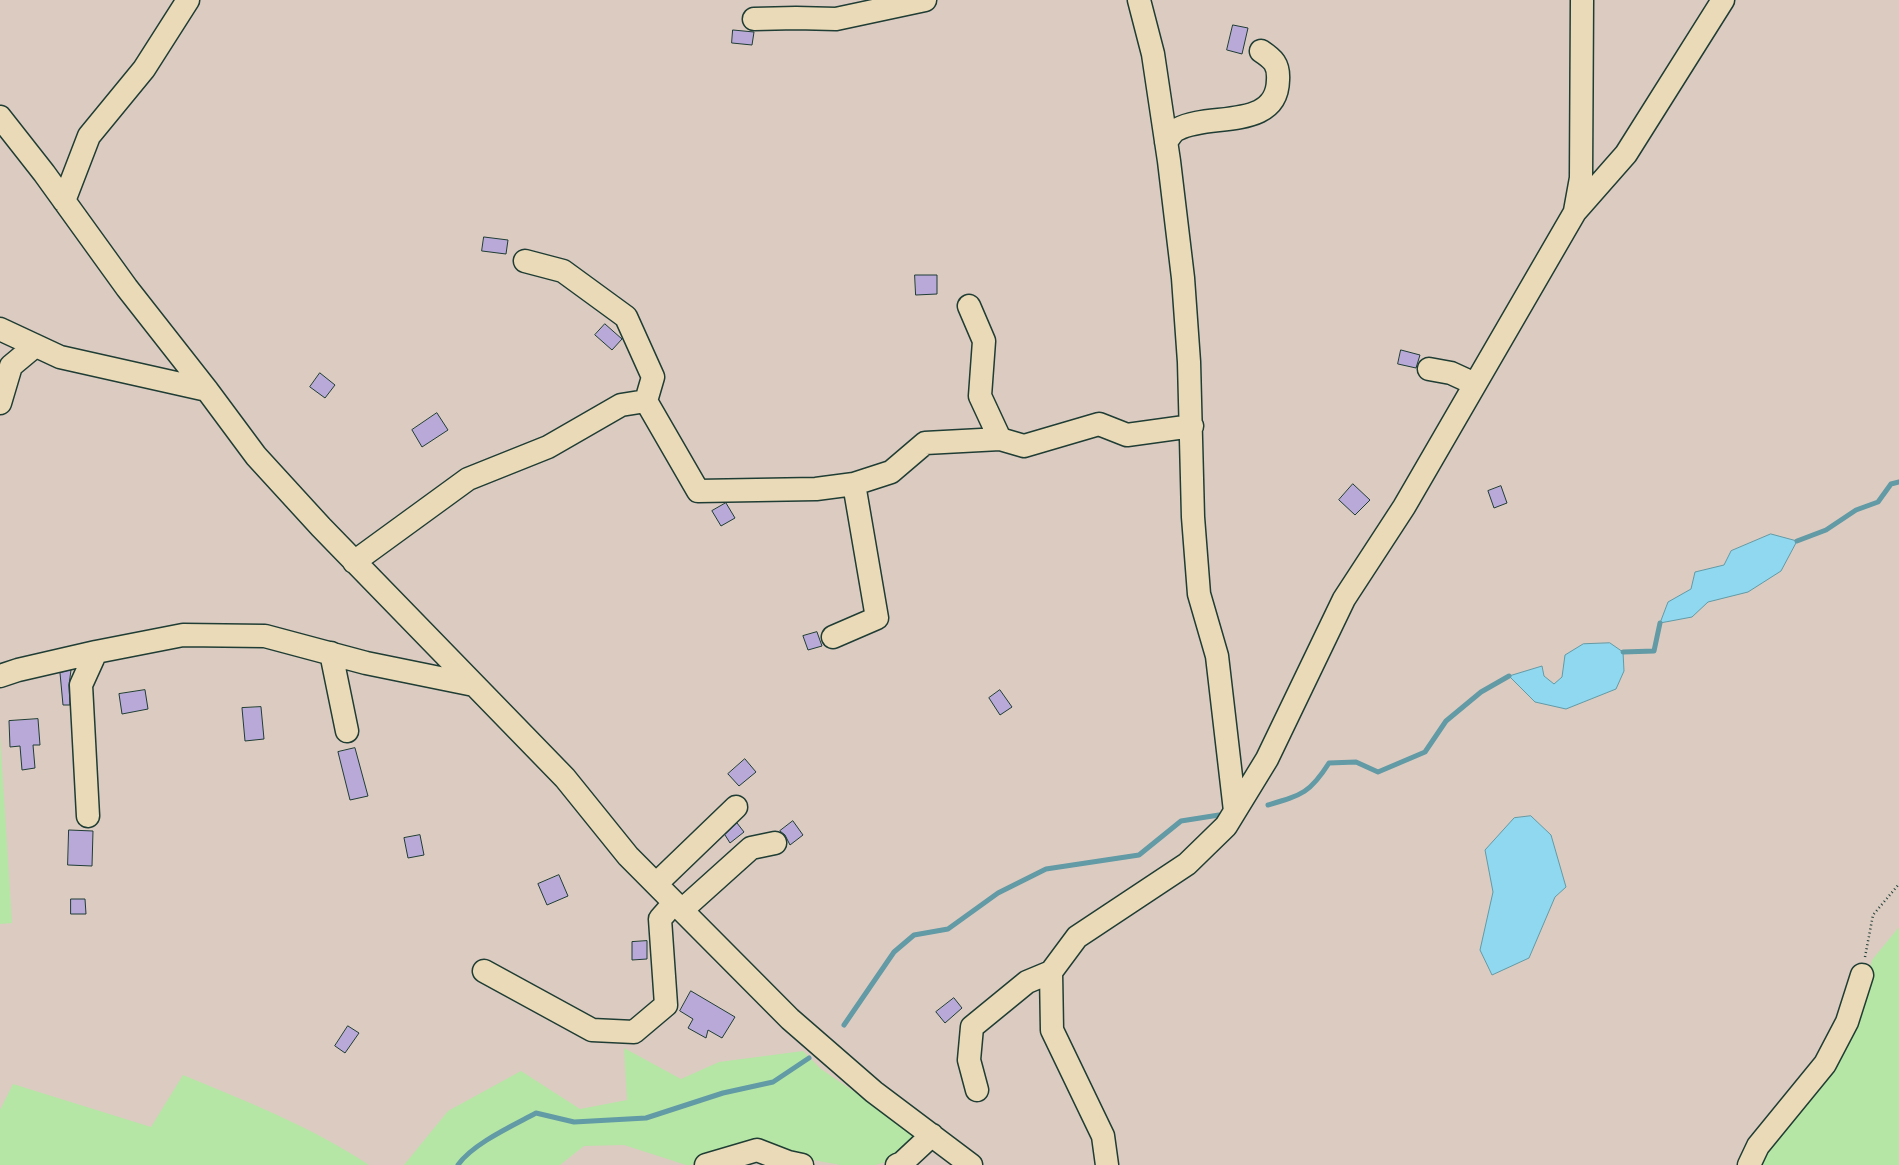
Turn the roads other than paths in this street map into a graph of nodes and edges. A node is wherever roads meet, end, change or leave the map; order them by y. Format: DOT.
graph roads {
  1 [pos="188,0"];
  2 [pos="925,0"];
  3 [pos="1139,0"];
  4 [pos="1582,0"];
  5 [pos="1723,0"];
  6 [pos="754,19"];
  7 [pos="1261,51"];
  8 [pos="2,123"];
  9 [pos="1166,142"];
  10 [pos="64,201"];
  11 [pos="1575,212"];
  12 [pos="525,261"];
  13 [pos="969,306"];
  14 [pos="0,329"];
  15 [pos="35,346"];
  16 [pos="1429,369"];
  17 [pos="1475,384"];
  18 [pos="207,390"];
  19 [pos="646,401"];
  20 [pos="0,403"];
  21 [pos="1192,426"];
  22 [pos="1000,439"];
  23 [pos="854,484"];
  24 [pos="354,562"];
  25 [pos="833,637"];
  26 [pos="96,652"];
  27 [pos="331,653"];
  28 [pos="0,676"];
  29 [pos="474,685"];
  30 [pos="347,731"];
  31 [pos="736,807"];
  32 [pos="1235,811"];
  33 [pos="88,816"];
  34 [pos="775,843"];
  35 [pos="656,884"];
  36 [pos="678,906"];
  37 [pos="484,971"];
  38 [pos="1051,972"];
  39 [pos="1862,975"];
  40 [pos="978,1090"];
  41 [pos="932,1135"];
  42 [pos="706,1165"];
  43 [pos="802,1165"];
  44 [pos="897,1165"];
  45 [pos="971,1165"];
  46 [pos="1107,1165"];
  47 [pos="1749,1165"];
  1 -- 10 [label="street"];
  2 -- 6 [label="street"];
  3 -- 9 [label="street"];
  4 -- 11 [label="street"];
  5 -- 11 [label="street"];
  7 -- 9 [label="street"];
  8 -- 10 [label="street"];
  9 -- 21 [label="street"];
  10 -- 18 [label="street"];
  11 -- 17 [label="street"];
  12 -- 19 [label="street"];
  13 -- 22 [label="street"];
  14 -- 15 [label="street"];
  15 -- 18 [label="street"];
  15 -- 20 [label="street"];
  16 -- 17 [label="street"];
  17 -- 32 [label="street"];
  18 -- 24 [label="street"];
  19 -- 23 [label="street"];
  19 -- 24 [label="street"];
  21 -- 22 [label="street"];
  21 -- 32 [label="street"];
  22 -- 23 [label="street"];
  23 -- 25 [label="street"];
  24 -- 29 [label="street"];
  26 -- 27 [label="street"];
  26 -- 28 [label="street"];
  26 -- 33 [label="street"];
  27 -- 29 [label="street"];
  27 -- 30 [label="street"];
  29 -- 35 [label="street"];
  31 -- 35 [label="street"];
  32 -- 38 [label="street"];
  34 -- 36 [label="street"];
  35 -- 36 [label="street"];
  36 -- 37 [label="street"];
  36 -- 41 [label="street"];
  38 -- 40 [label="street"];
  38 -- 46 [label="street"];
  39 -- 47 [label="street"];
  41 -- 44 [label="street"];
  41 -- 45 [label="street"];
  42 -- 43 [label="street"];
}
